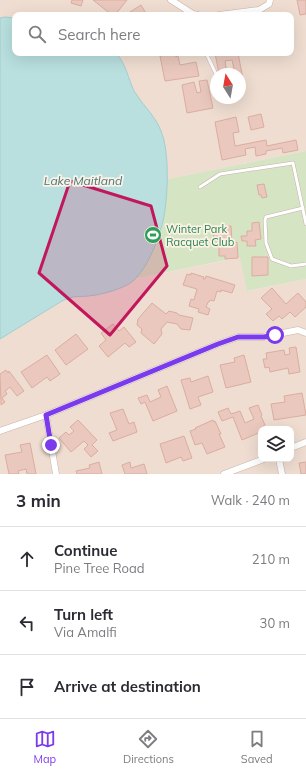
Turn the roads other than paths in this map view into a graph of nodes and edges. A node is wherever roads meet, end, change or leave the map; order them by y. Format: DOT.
graph roads {
  1 [pos="171,0"];
  2 [pos="270,0"];
  3 [pos="191,12"];
  4 [pos="243,12"];
  5 [pos="207,56"];
  6 [pos="213,68"];
  7 [pos="200,187"];
  8 [pos="303,208"];
  9 [pos="306,224"];
  10 [pos="306,264"];
  11 [pos="306,333"];
  12 [pos="46,415"];
  13 [pos="0,432"];
  14 [pos="306,442"];
  15 [pos="294,447"];
  16 [pos="258,461"];
  17 [pos="280,462"];
  18 [pos="56,474"];
  19 [pos="224,474"];
  20 [pos="282,474"];
  1 -- 3 [label="street"];
  2 -- 4 [label="street"];
  5 -- 6 [label="lane"];
  7 -- 8 [label="lane"];
  8 -- 9 [label="lane"];
  8 -- 10 [label="lane"];
  11 -- 12 [label="street"];
  12 -- 13 [label="street"];
  12 -- 18 [label="street"];
  14 -- 15 [label="street"];
  16 -- 19 [label="street"];
  17 -- 20 [label="street"];
}
